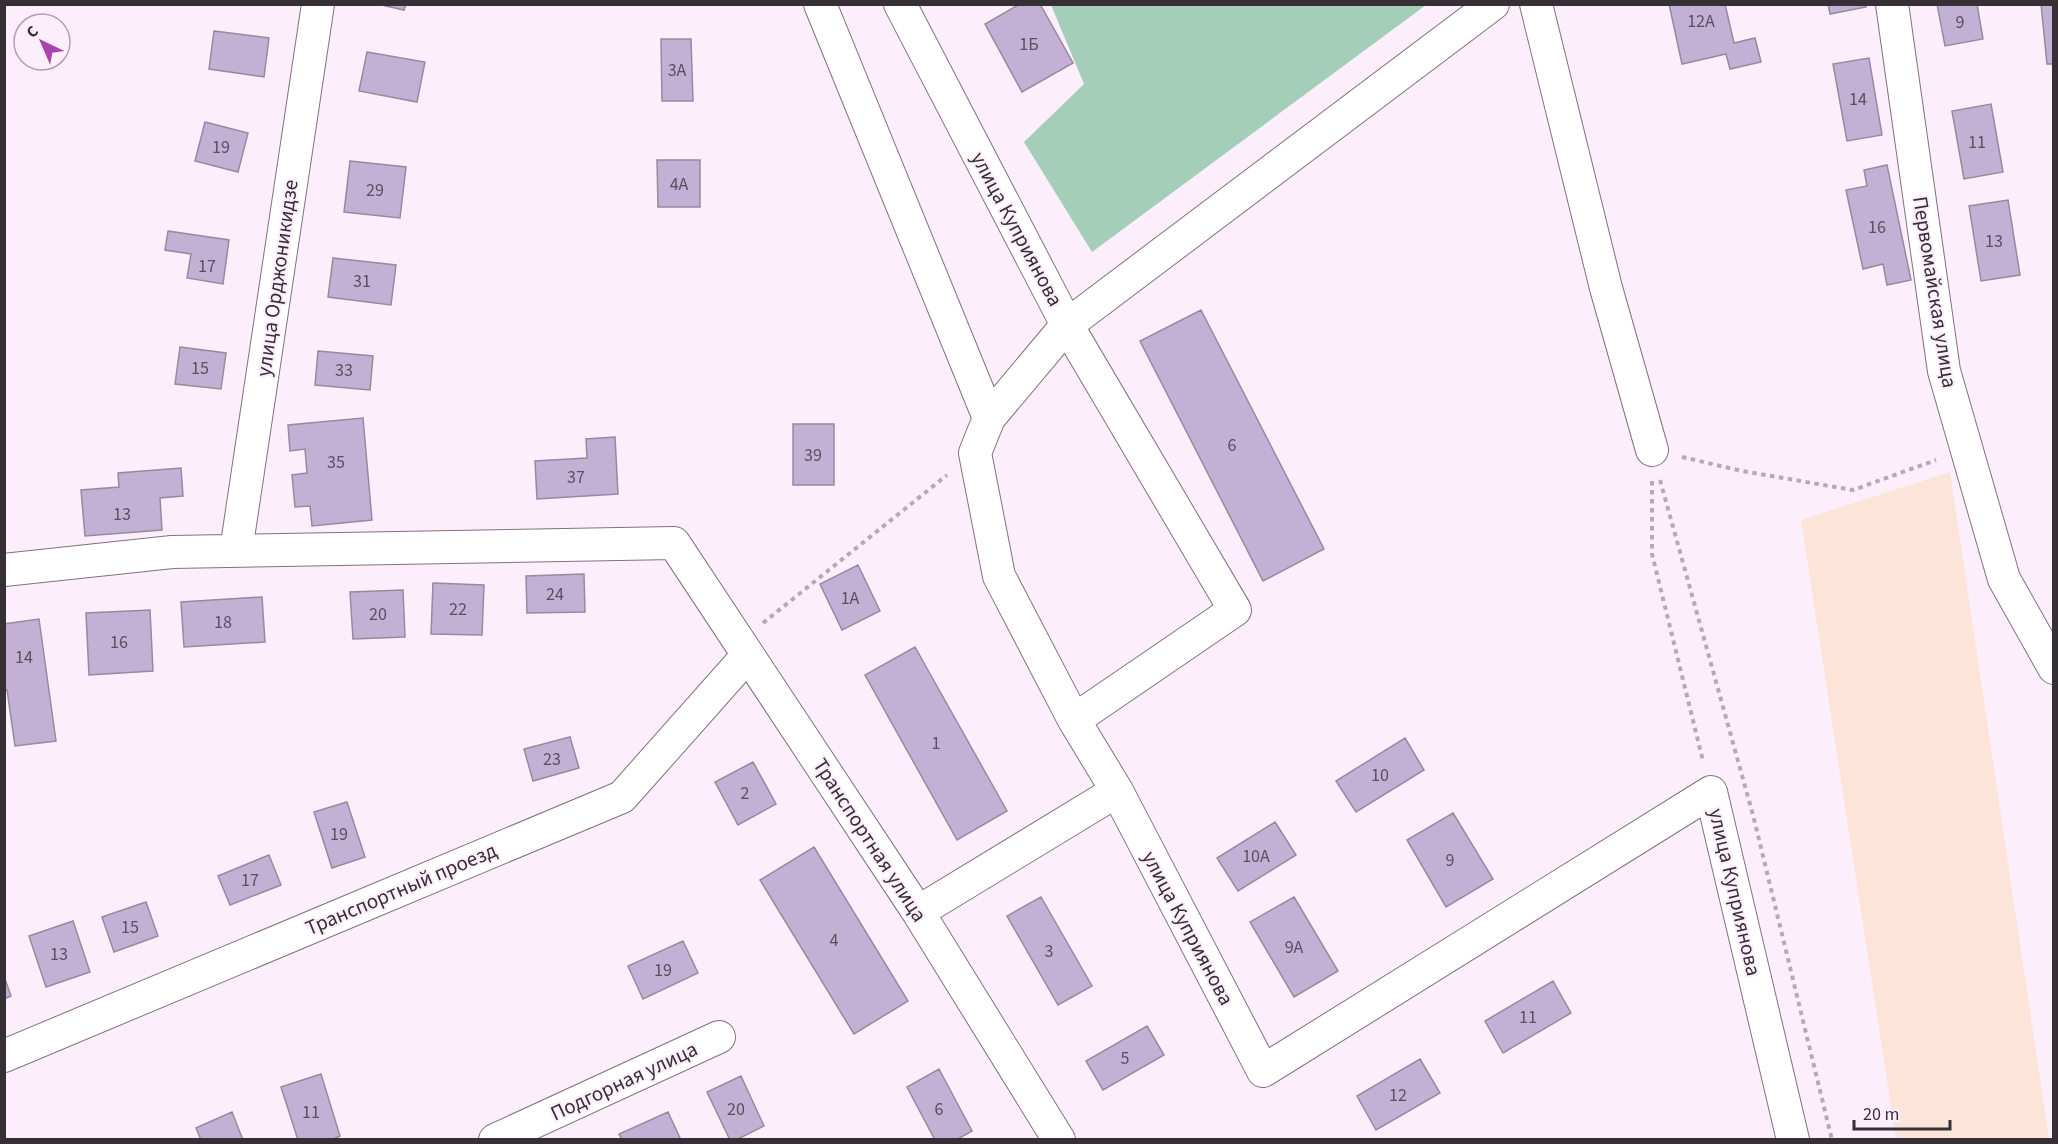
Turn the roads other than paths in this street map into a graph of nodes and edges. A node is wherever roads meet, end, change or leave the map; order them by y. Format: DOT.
graph roads {
  1 [pos="318,4"];
  2 [pos="820,4"];
  3 [pos="900,4"];
  4 [pos="1493,4"];
  5 [pos="1536,4"];
  6 [pos="1892,4"];
  7 [pos="1067,325"];
  8 [pos="989,418"];
  9 [pos="1652,450"];
  10 [pos="236,551"];
  11 [pos="4,570"];
  12 [pos="744,648"];
  13 [pos="2054,668"];
  14 [pos="1074,720"];
  15 [pos="1117,791"];
  16 [pos="918,912"];
  17 [pos="719,1037"];
  18 [pos="4,1056"];
  19 [pos="495,1140"];
  20 [pos="1059,1140"];
  21 [pos="1793,1140"];
  1 -- 10 [label="street, улица Орджоникидзе"];
  2 -- 8 [label="street"];
  3 -- 7 [label="street, улица Куприянова"];
  4 -- 7 [label="street"];
  5 -- 9 [label="street"];
  6 -- 13 [label="street, Первомайская улица"];
  7 -- 8 [label="street, улица Куприянова"];
  7 -- 14 [label="street"];
  8 -- 14 [label="street, улица Куприянова"];
  10 -- 11 [label="street"];
  10 -- 12 [label="street, Транспортная улица"];
  12 -- 16 [label="street, Транспортная улица"];
  12 -- 18 [label="street, Транспортный проезд"];
  14 -- 15 [label="street, улица Куприянова"];
  15 -- 16 [label="street"];
  15 -- 21 [label="street, улица Куприянова"];
  16 -- 20 [label="street, Транспортная улица"];
  17 -- 19 [label="street, Подгорная улица"];
}
